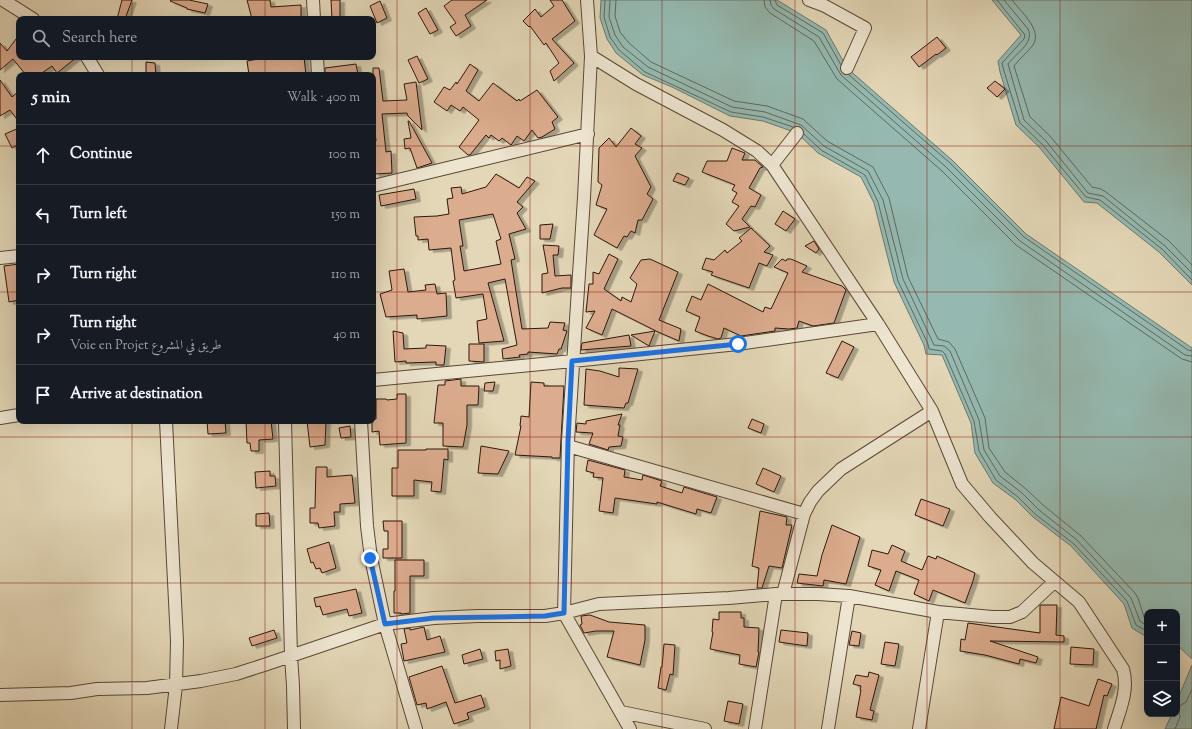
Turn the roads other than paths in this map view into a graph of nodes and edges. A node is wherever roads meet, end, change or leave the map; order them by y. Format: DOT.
graph roads {
  1 [pos="3,0"];
  2 [pos="313,0"];
  3 [pos="587,0"];
  4 [pos="809,0"];
  5 [pos="28,16"];
  6 [pos="314,16"];
  7 [pos="591,56"];
  8 [pos="89,60"];
  9 [pos="317,60"];
  10 [pos="848,68"];
  11 [pos="97,72"];
  12 [pos="318,72"];
  13 [pos="797,133"];
  14 [pos="588,134"];
  15 [pos="772,165"];
  16 [pos="376,185"];
  17 [pos="16,256"];
  18 [pos="0,258"];
  19 [pos="878,324"];
  20 [pos="572,361"];
  21 [pos="376,380"];
  22 [pos="932,411"];
  23 [pos="16,415"];
  24 [pos="0,418"];
  25 [pos="166,424"];
  26 [pos="285,424"];
  27 [pos="361,424"];
  28 [pos="568,446"];
  29 [pos="804,514"];
  30 [pos="1054,582"];
  31 [pos="780,594"];
  32 [pos="849,596"];
  33 [pos="938,612"];
  34 [pos="564,613"];
  35 [pos="385,624"];
  36 [pos="291,656"];
  37 [pos="176,685"];
  38 [pos="0,695"];
  39 [pos="621,712"];
  40 [pos="171,729"];
  41 [pos="294,729"];
  42 [pos="416,729"];
  43 [pos="630,729"];
  44 [pos="705,729"];
  45 [pos="755,729"];
  46 [pos="828,729"];
  47 [pos="919,729"];
  48 [pos="1114,729"];
  1 -- 5 [label="street"];
  2 -- 6 [label="street"];
  3 -- 7 [label="street"];
  4 -- 10 [label="street"];
  7 -- 14 [label="street"];
  7 -- 15 [label="street"];
  8 -- 11 [label="street"];
  9 -- 12 [label="street"];
  13 -- 15 [label="street"];
  14 -- 16 [label="street"];
  14 -- 20 [label="street"];
  15 -- 19 [label="street"];
  17 -- 18 [label="street"];
  19 -- 20 [label="street"];
  19 -- 22 [label="street"];
  20 -- 21 [label="street"];
  20 -- 28 [label="street"];
  22 -- 29 [label="street"];
  22 -- 30 [label="street"];
  23 -- 24 [label="street"];
  25 -- 37 [label="street"];
  26 -- 36 [label="street"];
  27 -- 35 [label="street"];
  28 -- 29 [label="street"];
  28 -- 34 [label="street"];
  29 -- 31 [label="street"];
  30 -- 33 [label="street"];
  30 -- 48 [label="street"];
  31 -- 32 [label="street"];
  31 -- 34 [label="street"];
  31 -- 45 [label="street"];
  32 -- 33 [label="street"];
  32 -- 46 [label="street"];
  33 -- 47 [label="street"];
  34 -- 35 [label="street"];
  34 -- 39 [label="street"];
  35 -- 36 [label="street"];
  35 -- 42 [label="street"];
  36 -- 37 [label="street"];
  36 -- 41 [label="street"];
  37 -- 38 [label="street"];
  37 -- 40 [label="street"];
  39 -- 43 [label="street"];
  39 -- 44 [label="street"];
}
